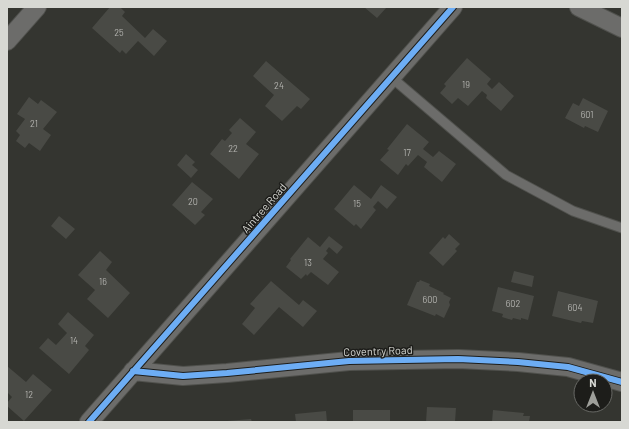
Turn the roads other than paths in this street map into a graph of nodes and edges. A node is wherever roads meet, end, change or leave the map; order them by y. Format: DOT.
graph roads {
  1 [pos="37,7"];
  2 [pos="453,7"];
  3 [pos="579,7"];
  4 [pos="622,28"];
  5 [pos="7,41"];
  6 [pos="391,77"];
  7 [pos="622,228"];
  8 [pos="133,371"];
  9 [pos="622,382"];
  10 [pos="89,422"];
  1 -- 5 [label="street"];
  2 -- 6 [label="street, Aintree Road"];
  3 -- 4 [label="street"];
  6 -- 7 [label="lane"];
  6 -- 8 [label="street, Aintree Road"];
  8 -- 9 [label="street, Coventry Road"];
  8 -- 10 [label="street, Aintree Road"];
}
